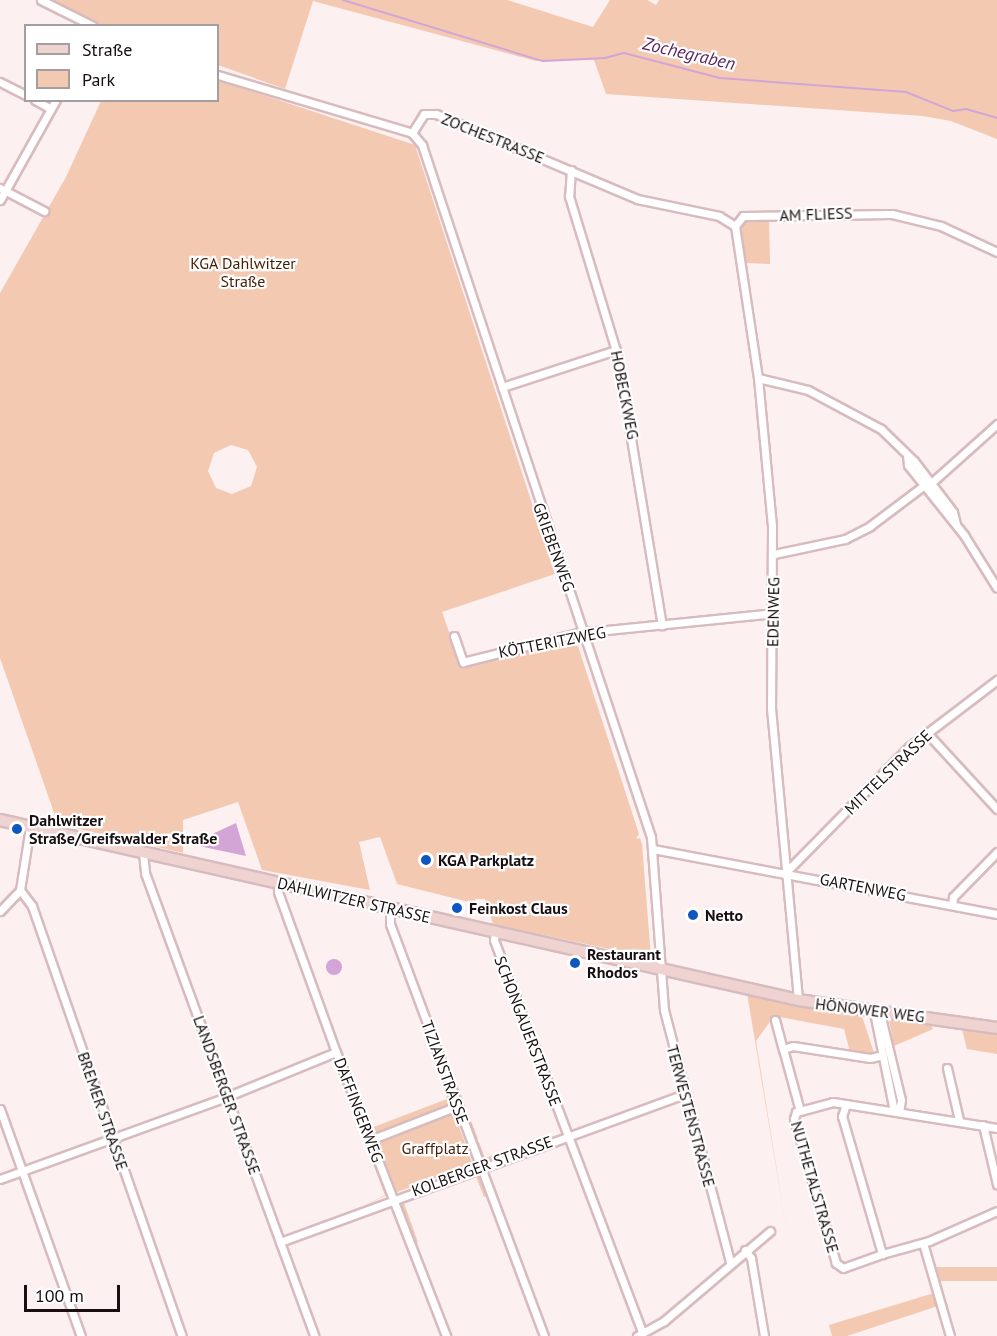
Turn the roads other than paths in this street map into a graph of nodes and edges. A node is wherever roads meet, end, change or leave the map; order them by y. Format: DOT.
graph roads {
  1 [pos="41,0"];
  2 [pos="89,24"];
  3 [pos="219,75"];
  4 [pos="0,82"];
  5 [pos="24,94"];
  6 [pos="39,102"];
  7 [pos="55,102"];
  8 [pos="51,109"];
  9 [pos="412,134"];
  10 [pos="571,170"];
  11 [pos="3,190"];
  12 [pos="0,201"];
  13 [pos="44,211"];
  14 [pos="735,226"];
  15 [pos="997,252"];
  16 [pos="616,350"];
  17 [pos="758,378"];
  18 [pos="502,387"];
  19 [pos="997,424"];
  20 [pos="926,486"];
  21 [pos="774,554"];
  22 [pos="997,588"];
  23 [pos="774,613"];
  24 [pos="662,625"];
  25 [pos="584,633"];
  26 [pos="454,636"];
  27 [pos="997,680"];
  28 [pos="927,733"];
  29 [pos="997,808"];
  30 [pos="0,820"];
  31 [pos="30,827"];
  32 [pos="653,849"];
  33 [pos="997,852"];
  34 [pos="143,853"];
  35 [pos="786,872"];
  36 [pos="279,883"];
  37 [pos="20,890"];
  38 [pos="952,904"];
  39 [pos="390,908"];
  40 [pos="0,910"];
  41 [pos="997,914"];
  42 [pos="495,932"];
  43 [pos="662,970"];
  44 [pos="743,988"];
  45 [pos="798,1000"];
  46 [pos="877,1013"];
  47 [pos="775,1020"];
  48 [pos="997,1028"];
  49 [pos="783,1049"];
  50 [pos="336,1052"];
  51 [pos="883,1055"];
  52 [pos="947,1068"];
  53 [pos="685,1094"];
  54 [pos="227,1095"];
  55 [pos="846,1104"];
  56 [pos="457,1106"];
  57 [pos="0,1109"];
  58 [pos="800,1111"];
  59 [pos="896,1111"];
  60 [pos="959,1120"];
  61 [pos="983,1125"];
  62 [pos="997,1128"];
  63 [pos="568,1136"];
  64 [pos="112,1137"];
  65 [pos="370,1140"];
  66 [pos="479,1167"];
  67 [pos="22,1170"];
  68 [pos="0,1179"];
  69 [pos="997,1184"];
  70 [pos="394,1198"];
  71 [pos="997,1211"];
  72 [pos="770,1231"];
  73 [pos="280,1242"];
  74 [pos="923,1243"];
  75 [pos="746,1250"];
  76 [pos="882,1254"];
  77 [pos="730,1261"];
  78 [pos="639,1334"];
  79 [pos="81,1336"];
  80 [pos="182,1336"];
  81 [pos="314,1336"];
  82 [pos="446,1336"];
  83 [pos="544,1336"];
  84 [pos="764,1336"];
  85 [pos="950,1336"];
  1 -- 2 [label="street"];
  3 -- 9 [label="street"];
  4 -- 5 [label="street"];
  6 -- 8 [label="street"];
  7 -- 8 [label="street"];
  8 -- 11 [label="street"];
  9 -- 10 [label="street, ZOCHESTRASSE"];
  9 -- 18 [label="street, GRIEBENWEG"];
  10 -- 14 [label="street, ZOCHESTRASSE"];
  10 -- 16 [label="street, HOBECKWEG"];
  11 -- 12 [label="street"];
  11 -- 13 [label="street"];
  14 -- 15 [label="street, AM FLIESS"];
  14 -- 17 [label="street, EDENWEG"];
  16 -- 18 [label="street"];
  16 -- 24 [label="street, HOBECKWEG"];
  17 -- 20 [label="street"];
  17 -- 21 [label="street, EDENWEG"];
  18 -- 25 [label="street, GRIEBENWEG"];
  19 -- 20 [label="street"];
  20 -- 21 [label="street"];
  20 -- 22 [label="street"];
  21 -- 23 [label="street, EDENWEG"];
  23 -- 24 [label="street, KÖTTERITZWEG"];
  23 -- 35 [label="street, EDENWEG"];
  24 -- 25 [label="street, KÖTTERITZWEG"];
  25 -- 26 [label="street, KÖTTERITZWEG"];
  25 -- 32 [label="street, GRIEBENWEG"];
  27 -- 28 [label="street, MITTELSTRASSE"];
  28 -- 29 [label="street"];
  28 -- 35 [label="street, MITTELSTRASSE"];
  30 -- 31 [label="main road, DAHLWITZER STRASSE"];
  31 -- 34 [label="main road, DAHLWITZER STRASSE"];
  31 -- 37 [label="street"];
  32 -- 35 [label="street, GARTENWEG"];
  32 -- 43 [label="street, GRIEBENWEG"];
  33 -- 38 [label="street"];
  34 -- 36 [label="main road, DAHLWITZER STRASSE"];
  34 -- 54 [label="street, LANDSBERGER STRASSE"];
  35 -- 38 [label="street, GARTENWEG"];
  35 -- 45 [label="street, EDENWEG"];
  36 -- 39 [label="main road, DAHLWITZER STRASSE"];
  36 -- 50 [label="street, DAFFINGERWEG"];
  37 -- 40 [label="street"];
  37 -- 64 [label="street, BREMER STRASSE"];
  38 -- 41 [label="street, GARTENWEG"];
  39 -- 42 [label="main road, DAHLWITZER STRASSE"];
  39 -- 56 [label="street, TIZIANSTRASSE"];
  42 -- 43 [label="main road, DAHLWITZER STRASSE"];
  42 -- 63 [label="street, SCHONGAUERSTRASSE"];
  43 -- 44 [label="main road, DAHLWITZER STRASSE"];
  43 -- 53 [label="street, TERWESTENSTRASSE"];
  44 -- 45 [label="main road, HÖNOWER WEG"];
  45 -- 46 [label="main road, HÖNOWER WEG"];
  46 -- 48 [label="main road, HÖNOWER WEG"];
  46 -- 51 [label="street"];
  46 -- 59 [label="street"];
  47 -- 49 [label="street"];
  49 -- 51 [label="street"];
  49 -- 58 [label="street"];
  50 -- 54 [label="street"];
  50 -- 65 [label="street, DAFFINGERWEG"];
  51 -- 59 [label="street"];
  52 -- 60 [label="street"];
  53 -- 63 [label="street, KOLBERGER STRASSE"];
  53 -- 77 [label="street, TERWESTENSTRASSE"];
  54 -- 64 [label="street"];
  54 -- 73 [label="street, LANDSBERGER STRASSE"];
  55 -- 58 [label="street, NUTHETALSTRASSE"];
  55 -- 59 [label="street, NUTHETALSTRASSE"];
  55 -- 76 [label="street"];
  56 -- 65 [label="street"];
  56 -- 66 [label="street, TIZIANSTRASSE"];
  57 -- 67 [label="street"];
  58 -- 76 [label="street, NUTHETALSTRASSE"];
  59 -- 60 [label="street, NUTHETALSTRASSE"];
  60 -- 61 [label="street, NUTHETALSTRASSE"];
  61 -- 62 [label="street, NUTHETALSTRASSE"];
  61 -- 69 [label="street"];
  63 -- 66 [label="street, KOLBERGER STRASSE"];
  63 -- 78 [label="street, SCHONGAUERSTRASSE"];
  64 -- 67 [label="street"];
  64 -- 80 [label="street, BREMER STRASSE"];
  65 -- 70 [label="street, DAFFINGERWEG"];
  66 -- 70 [label="street, KOLBERGER STRASSE"];
  66 -- 83 [label="street, TIZIANSTRASSE"];
  67 -- 68 [label="street"];
  67 -- 79 [label="street"];
  70 -- 73 [label="street, KOLBERGER STRASSE"];
  70 -- 82 [label="street, DAFFINGERWEG"];
  71 -- 74 [label="street"];
  72 -- 75 [label="street"];
  73 -- 81 [label="street, LANDSBERGER STRASSE"];
  74 -- 76 [label="street"];
  74 -- 85 [label="street"];
  75 -- 77 [label="street"];
  75 -- 84 [label="street"];
  77 -- 78 [label="street"];
}
